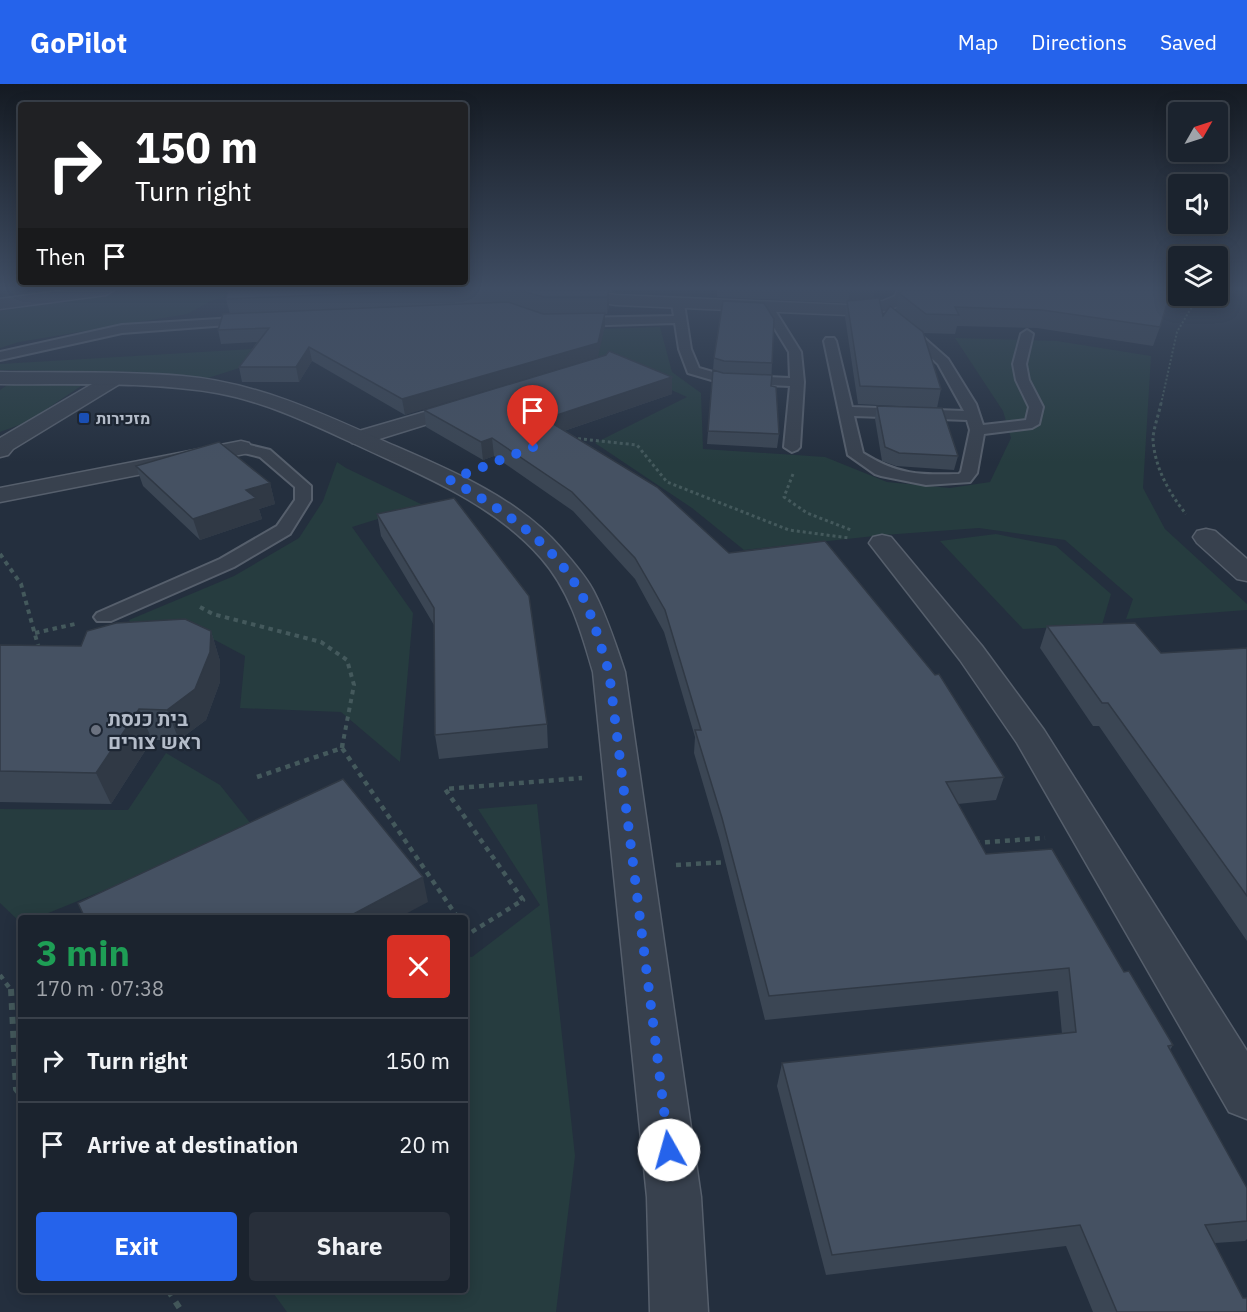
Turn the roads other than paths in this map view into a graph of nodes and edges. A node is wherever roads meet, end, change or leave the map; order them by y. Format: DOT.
graph roads {
  1 [pos="39,347"];
  2 [pos="685,347"];
  3 [pos="792,347"];
  4 [pos="831,347"];
  5 [pos="928,347"];
  6 [pos="1021,347"];
  7 [pos="0,356"];
  8 [pos="0,378"];
  9 [pos="111,381"];
  10 [pos="797,382"];
  11 [pos="486,400"];
  12 [pos="846,411"];
  13 [pos="975,423"];
  14 [pos="360,438"];
  15 [pos="2,446"];
  16 [pos="792,447"];
  17 [pos="241,448"];
  18 [pos="3,503"];
  19 [pos="1206,537"];
  20 [pos="882,543"];
  21 [pos="1247,573"];
  22 [pos="104,617"];
  23 [pos="1247,1095"];
  24 [pos="679,1312"];
  1 -- 7 [label="lane"];
  2 -- 10 [label="lane"];
  3 -- 10 [label="lane"];
  4 -- 12 [label="lane"];
  5 -- 13 [label="lane"];
  6 -- 13 [label="lane"];
  8 -- 9 [label="street"];
  9 -- 14 [label="street"];
  9 -- 15 [label="street"];
  10 -- 16 [label="lane"];
  11 -- 14 [label="street"];
  12 -- 13 [label="lane"];
  12 -- 13 [label="lane"];
  14 -- 24 [label="street"];
  17 -- 18 [label="street"];
  17 -- 22 [label="lane"];
  19 -- 21 [label="street"];
  20 -- 23 [label="street"];
}
